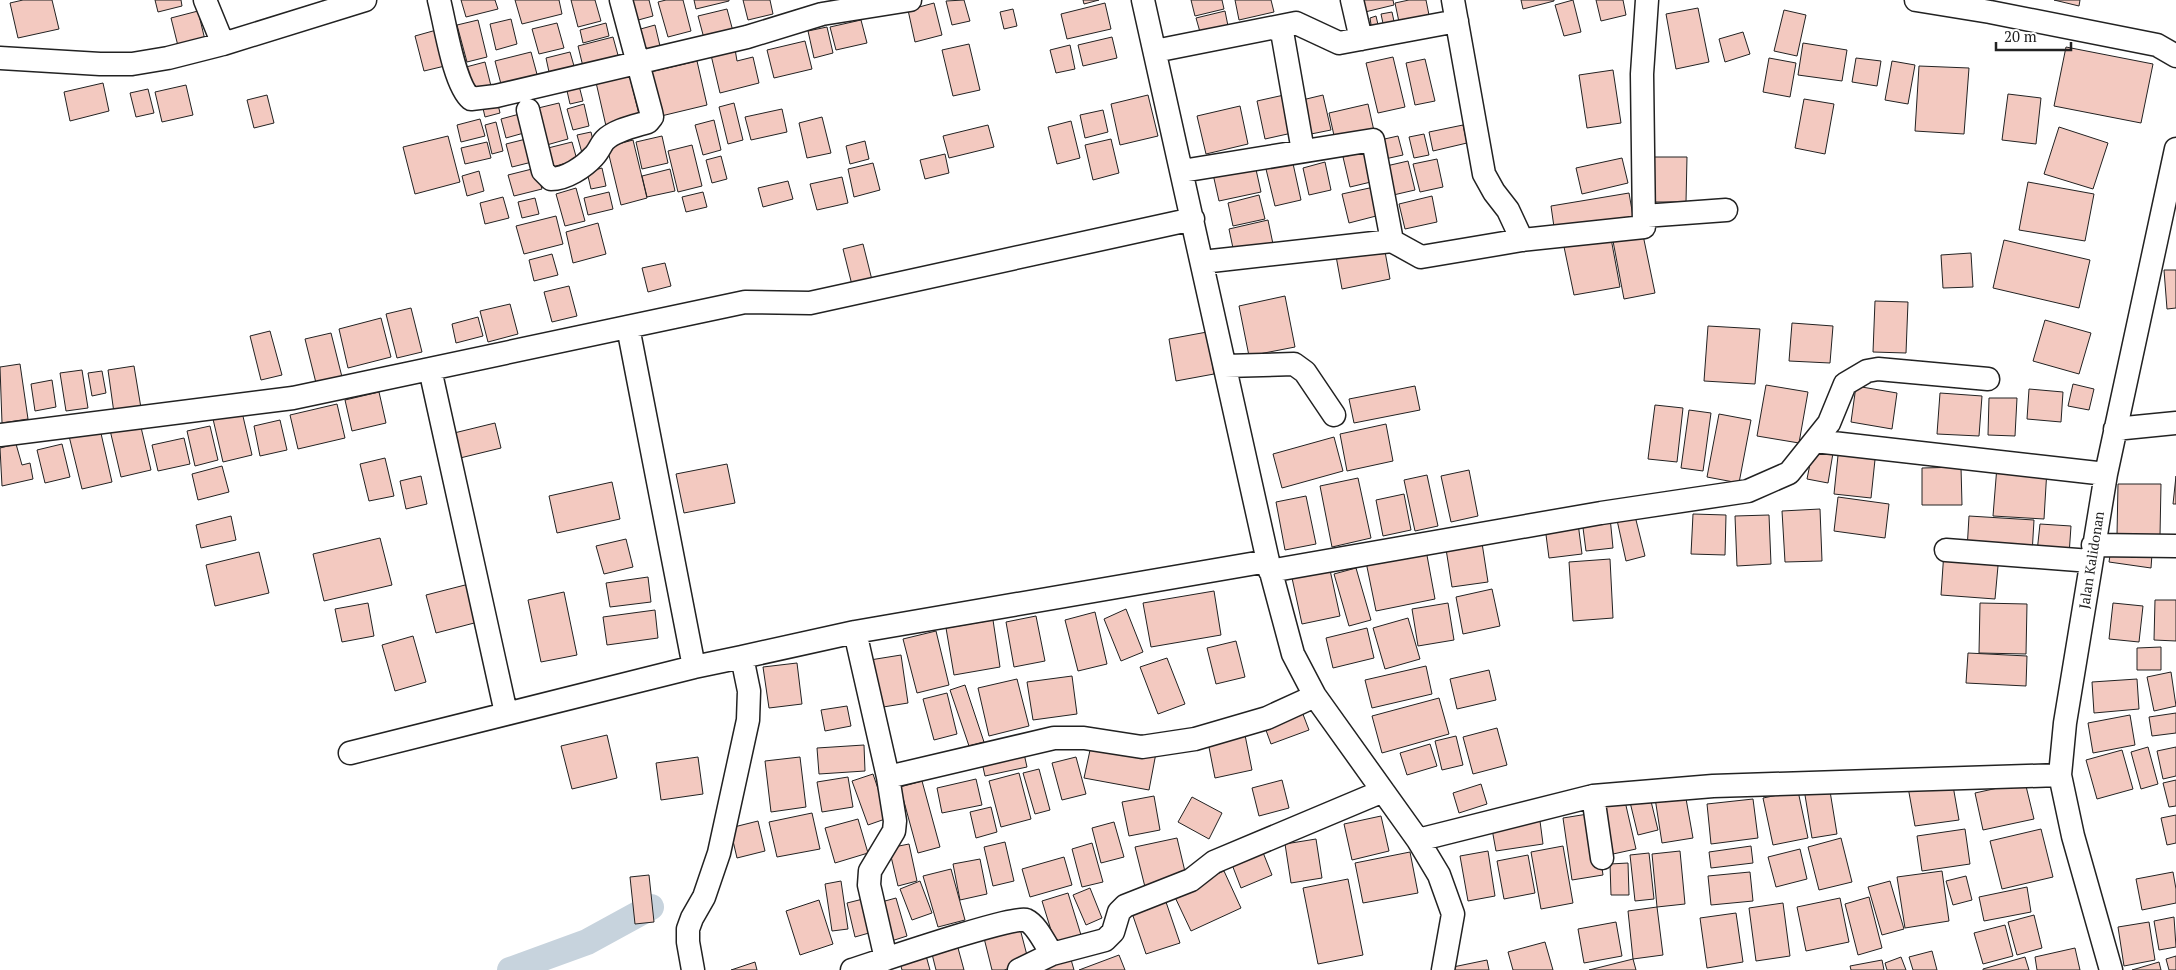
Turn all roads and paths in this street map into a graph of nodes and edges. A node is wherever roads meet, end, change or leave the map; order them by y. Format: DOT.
graph roads {
  1 [pos="205,0"];
  2 [pos="365,0"];
  3 [pos="439,0"];
  4 [pos="621,0"];
  5 [pos="910,0"];
  6 [pos="1143,0"];
  7 [pos="1352,0"];
  8 [pos="1438,0"];
  9 [pos="1647,0"];
  10 [pos="1916,0"];
  11 [pos="1451,15"];
  12 [pos="1281,26"];
  13 [pos="1361,39"];
  14 [pos="223,44"];
  15 [pos="1155,51"];
  16 [pos="2176,56"];
  17 [pos="0,58"];
  18 [pos="638,63"];
  19 [pos="528,110"];
  20 [pos="2176,149"];
  21 [pos="1303,151"];
  22 [pos="1182,171"];
  23 [pos="1726,210"];
  24 [pos="1644,216"];
  25 [pos="1193,219"];
  26 [pos="1522,240"];
  27 [pos="1392,241"];
  28 [pos="1202,262"];
  29 [pos="628,327"];
  30 [pos="1225,366"];
  31 [pos="430,369"];
  32 [pos="1988,379"];
  33 [pos="1334,414"];
  34 [pos="2176,423"];
  35 [pos="2115,429"];
  36 [pos="0,435"];
  37 [pos="1815,441"];
  38 [pos="2106,474"];
  39 [pos="2176,546"];
  40 [pos="1946,550"];
  41 [pos="2092,553"];
  42 [pos="1269,566"];
  43 [pos="855,632"];
  44 [pos="742,656"];
  45 [pos="694,667"];
  46 [pos="1315,696"];
  47 [pos="506,713"];
  48 [pos="350,753"];
  49 [pos="2060,775"];
  50 [pos="888,777"];
  51 [pos="1383,791"];
  52 [pos="1593,796"];
  53 [pos="1418,840"];
  54 [pos="1602,858"];
  55 [pos="1052,954"];
  56 [pos="886,959"];
  57 [pos="693,970"];
  58 [pos="852,970"];
  59 [pos="1020,970"];
  60 [pos="1443,970"];
  61 [pos="2111,970"];
  1 -- 14 [label="street"];
  2 -- 14 [label="street"];
  3 -- 18 [label="street"];
  4 -- 18 [label="street"];
  5 -- 18 [label="street"];
  6 -- 15 [label="street"];
  7 -- 13 [label="street"];
  8 -- 11 [label="street"];
  9 -- 24 [label="street"];
  10 -- 16 [label="street"];
  11 -- 13 [label="street"];
  11 -- 26 [label="street"];
  12 -- 13 [label="street"];
  12 -- 15 [label="street"];
  12 -- 21 [label="street"];
  14 -- 17 [label="street"];
  15 -- 22 [label="street"];
  18 -- 19 [label="street"];
  20 -- 35 [label="street, Jalan Kalidonan"];
  21 -- 22 [label="street"];
  21 -- 27 [label="street"];
  22 -- 25 [label="street"];
  23 -- 24 [label="street"];
  24 -- 26 [label="street"];
  25 -- 28 [label="street"];
  25 -- 29 [label="street"];
  26 -- 27 [label="street"];
  27 -- 28 [label="street"];
  28 -- 30 [label="street"];
  29 -- 31 [label="street"];
  29 -- 45 [label="street"];
  30 -- 33 [label="street"];
  30 -- 42 [label="street"];
  31 -- 36 [label="street"];
  31 -- 47 [label="street"];
  32 -- 37 [label="street"];
  34 -- 35 [label="street"];
  35 -- 38 [label="street, Jalan Kalidonan"];
  37 -- 38 [label="street"];
  37 -- 42 [label="street"];
  38 -- 41 [label="street, Jalan Kalidonan"];
  39 -- 41 [label="street"];
  40 -- 41 [label="street"];
  41 -- 49 [label="street, Jalan Kalidonan"];
  42 -- 43 [label="street"];
  42 -- 46 [label="street"];
  43 -- 44 [label="street"];
  43 -- 50 [label="street"];
  44 -- 45 [label="street"];
  44 -- 57 [label="street"];
  45 -- 47 [label="street"];
  46 -- 50 [label="street"];
  46 -- 51 [label="street"];
  47 -- 48 [label="street"];
  49 -- 52 [label="street"];
  49 -- 61 [label="street, Jalan Kalidonan"];
  50 -- 56 [label="street"];
  51 -- 53 [label="street"];
  51 -- 55 [label="street"];
  52 -- 53 [label="street"];
  52 -- 54 [label="street"];
  53 -- 60 [label="street"];
  55 -- 56 [label="street"];
  55 -- 59 [label="street"];
  56 -- 58 [label="street"];
}
